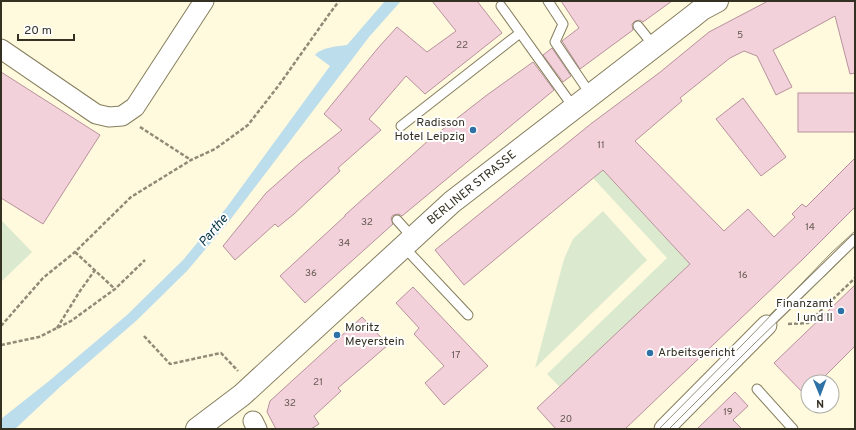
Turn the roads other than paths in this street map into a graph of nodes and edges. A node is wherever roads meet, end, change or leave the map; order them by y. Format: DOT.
graph roads {
  1 [pos="204,1"];
  2 [pos="548,1"];
  3 [pos="717,1"];
  4 [pos="501,6"];
  5 [pos="638,26"];
  6 [pos="520,33"];
  7 [pos="654,46"];
  8 [pos="1,49"];
  9 [pos="583,101"];
  10 [pos="401,126"];
  11 [pos="397,220"];
  12 [pos="855,239"];
  13 [pos="408,242"];
  14 [pos="468,315"];
  15 [pos="767,325"];
  16 [pos="757,389"];
  17 [pos="247,391"];
  18 [pos="197,429"];
  19 [pos="218,429"];
  20 [pos="664,429"];
  21 [pos="793,429"];
  1 -- 8 [label="street"];
  2 -- 9 [label="lane"];
  3 -- 7 [label="main road, BERLINER STRASSE"];
  4 -- 6 [label="lane"];
  5 -- 7 [label="lane"];
  6 -- 9 [label="lane"];
  6 -- 10 [label="lane"];
  7 -- 9 [label="main road, BERLINER STRASSE"];
  9 -- 13 [label="main road, BERLINER STRASSE"];
  11 -- 13 [label="lane"];
  12 -- 15 [label="lane"];
  13 -- 14 [label="lane"];
  13 -- 17 [label="main road, BERLINER STRASSE"];
  15 -- 20 [label="street"];
  16 -- 21 [label="lane"];
  17 -- 18 [label="main road, BERLINER STRASSE"];
  17 -- 19 [label="main road, BERLINER STRASSE"];
}
